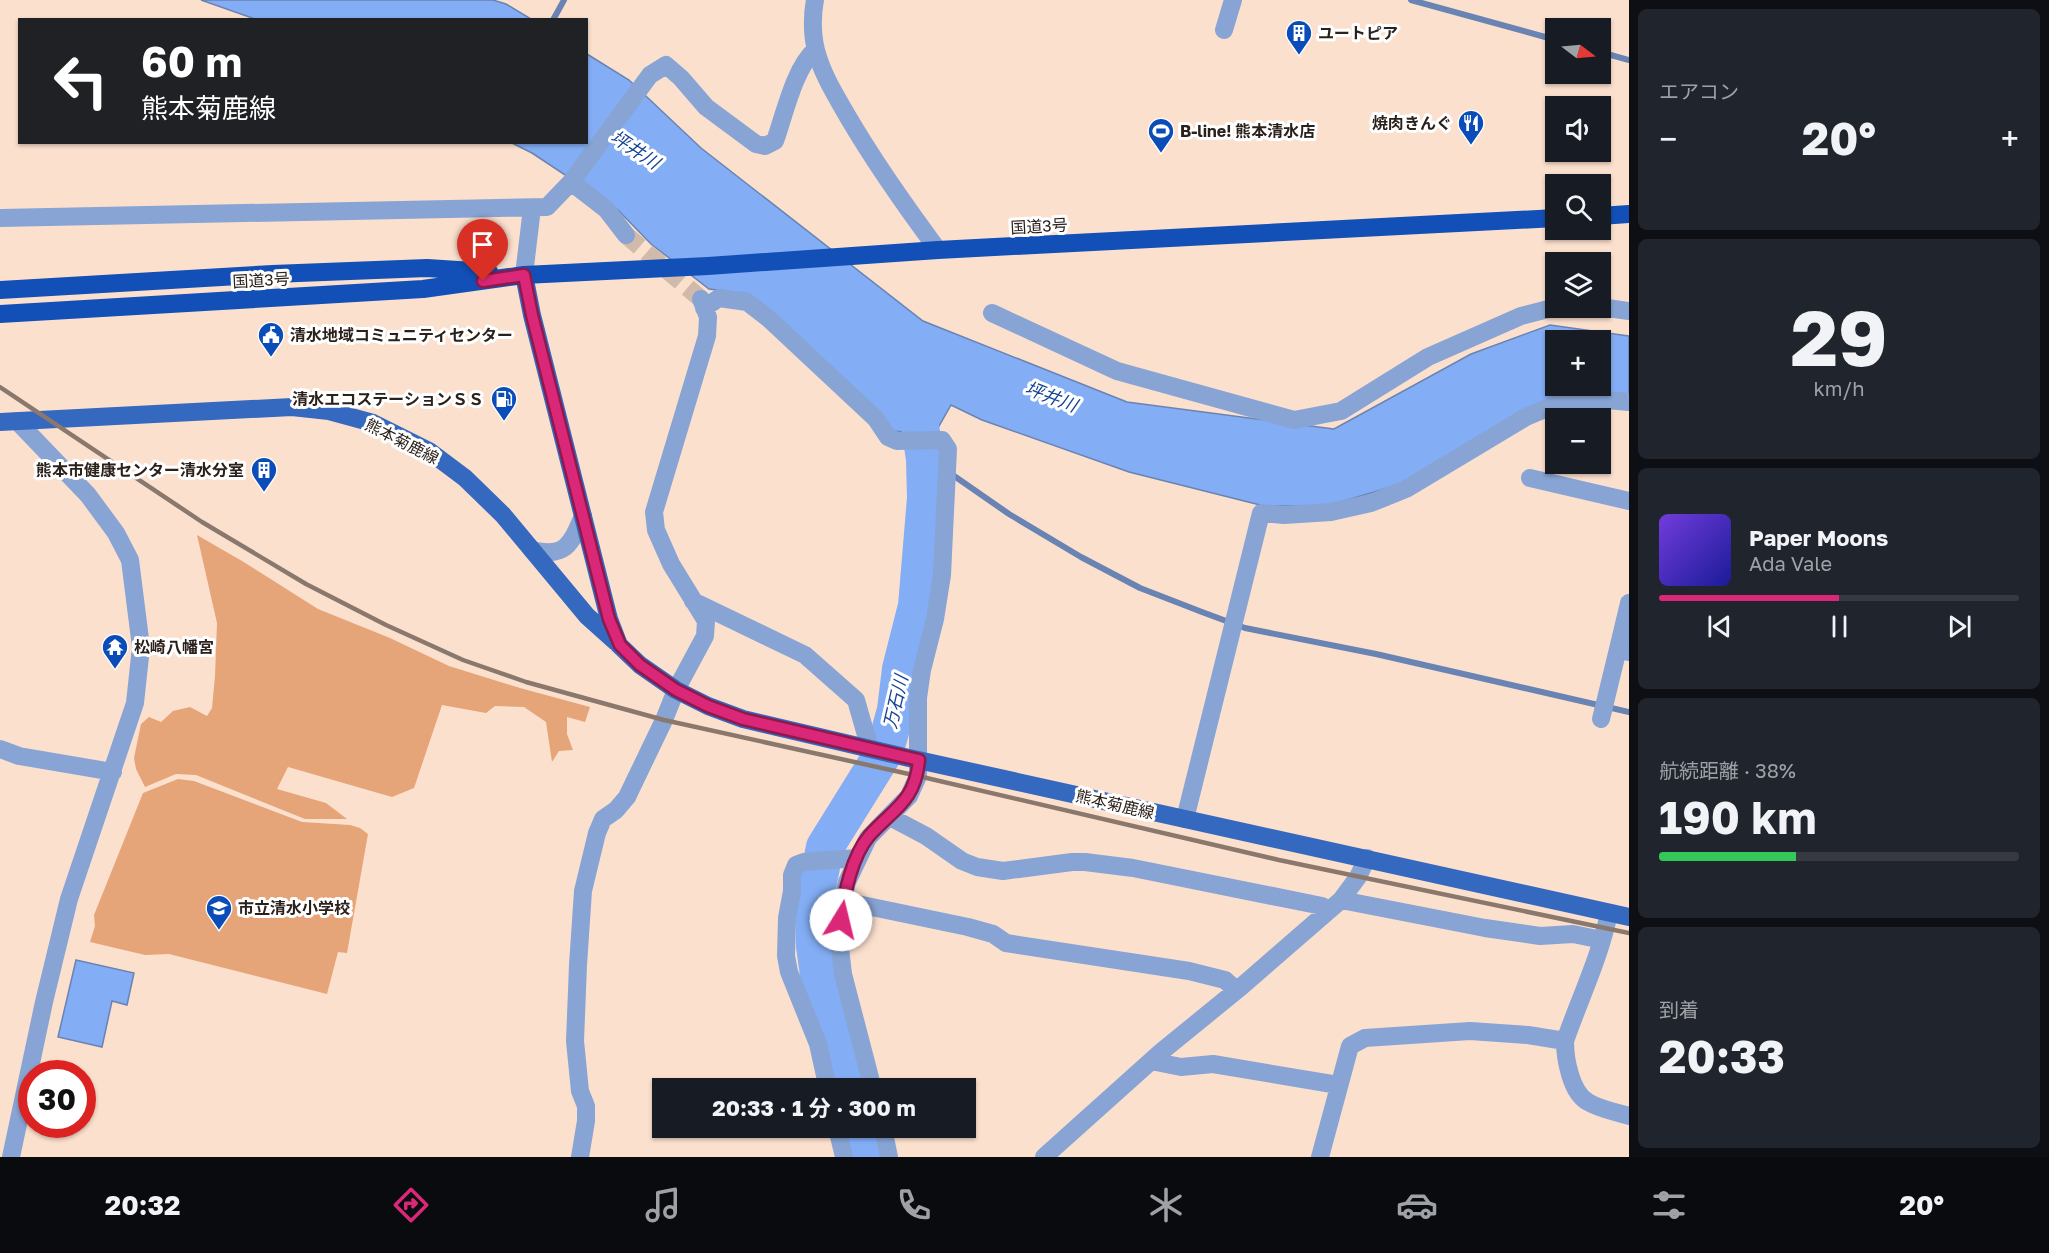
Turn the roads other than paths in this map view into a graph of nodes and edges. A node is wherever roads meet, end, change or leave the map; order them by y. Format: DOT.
graph roads {
  1 [pos="815,0"];
  2 [pos="1233,0"];
  3 [pos="1224,30"];
  4 [pos="816,50"];
  5 [pos="576,175"];
  6 [pos="532,208"];
  7 [pos="1629,214"];
  8 [pos="1611,215"];
  9 [pos="0,218"];
  10 [pos="1545,219"];
  11 [pos="626,235"];
  12 [pos="938,250"];
  13 [pos="524,275"];
  14 [pos="0,290"];
  15 [pos="1611,309"];
  16 [pos="1545,310"];
  17 [pos="1629,311"];
  18 [pos="992,313"];
  19 [pos="0,314"];
  20 [pos="1629,402"];
  21 [pos="9,421"];
  22 [pos="1530,478"];
  23 [pos="1629,501"];
  24 [pos="583,516"];
  25 [pos="532,550"];
  26 [pos="693,600"];
  27 [pos="1629,603"];
  28 [pos="620,645"];
  29 [pos="1624,650"];
  30 [pos="676,690"];
  31 [pos="1600,719"];
  32 [pos="0,749"];
  33 [pos="870,749"];
  34 [pos="914,759"];
  35 [pos="113,772"];
  36 [pos="890,817"];
  37 [pos="1185,819"];
  38 [pos="851,858"];
  39 [pos="1367,858"];
  40 [pos="843,901"];
  41 [pos="1334,906"];
  42 [pos="1609,913"];
  43 [pos="1629,917"];
  44 [pos="1602,940"];
  45 [pos="1236,990"];
  46 [pos="1565,1041"];
  47 [pos="1151,1061"];
  48 [pos="826,1078"];
  49 [pos="870,1078"];
  50 [pos="1338,1085"];
  51 [pos="1629,1116"];
  52 [pos="839,1138"];
  53 [pos="885,1138"];
  54 [pos="1064,1150"];
  55 [pos="11,1157"];
  56 [pos="580,1157"];
  57 [pos="844,1157"];
  58 [pos="889,1157"];
  59 [pos="1044,1157"];
  60 [pos="1320,1157"];
  1 -- 4 [label="street"];
  2 -- 3 [label="street"];
  4 -- 5 [label="street"];
  4 -- 12 [label="street"];
  5 -- 6 [label="street"];
  5 -- 11 [label="street"];
  6 -- 9 [label="street"];
  6 -- 13 [label="street"];
  7 -- 8 [label="highway"];
  10 -- 12 [label="highway, 国道3号"];
  12 -- 13 [label="highway, 国道3号"];
  13 -- 14 [label="highway, 国道3号"];
  13 -- 19 [label="highway, 国道3号"];
  13 -- 24 [label="main road, 熊本菊鹿線"];
  15 -- 17 [label="street"];
  16 -- 18 [label="street"];
  20 -- 37 [label="street"];
  21 -- 25 [label="main road, 熊本菊鹿線"];
  21 -- 35 [label="street"];
  22 -- 23 [label="street"];
  24 -- 25 [label="street"];
  24 -- 28 [label="main road, 熊本菊鹿線"];
  25 -- 28 [label="main road, 熊本菊鹿線"];
  26 -- 30 [label="street"];
  26 -- 33 [label="street"];
  26 -- 34 [label="street"];
  27 -- 29 [label="street"];
  28 -- 30 [label="main road, 熊本菊鹿線"];
  29 -- 31 [label="street"];
  30 -- 33 [label="main road, 熊本菊鹿線"];
  30 -- 56 [label="street"];
  32 -- 35 [label="street"];
  33 -- 34 [label="main road, 熊本菊鹿線"];
  34 -- 36 [label="street"];
  34 -- 37 [label="main road, 熊本菊鹿線"];
  35 -- 55 [label="street"];
  36 -- 38 [label="street"];
  36 -- 41 [label="street"];
  37 -- 39 [label="main road, 熊本菊鹿線"];
  38 -- 40 [label="street"];
  38 -- 48 [label="street"];
  39 -- 41 [label="street"];
  39 -- 42 [label="main road, 熊本菊鹿線"];
  40 -- 45 [label="street"];
  40 -- 49 [label="street"];
  41 -- 44 [label="street"];
  41 -- 45 [label="street"];
  42 -- 43 [label="main road, 熊本菊鹿線"];
  42 -- 44 [label="street"];
  44 -- 46 [label="street"];
  45 -- 47 [label="street"];
  46 -- 50 [label="street"];
  46 -- 51 [label="street"];
  47 -- 50 [label="street"];
  47 -- 54 [label="street"];
  50 -- 60 [label="street"];
  52 -- 57 [label="street"];
  53 -- 58 [label="street"];
  54 -- 59 [label="street"];
}
